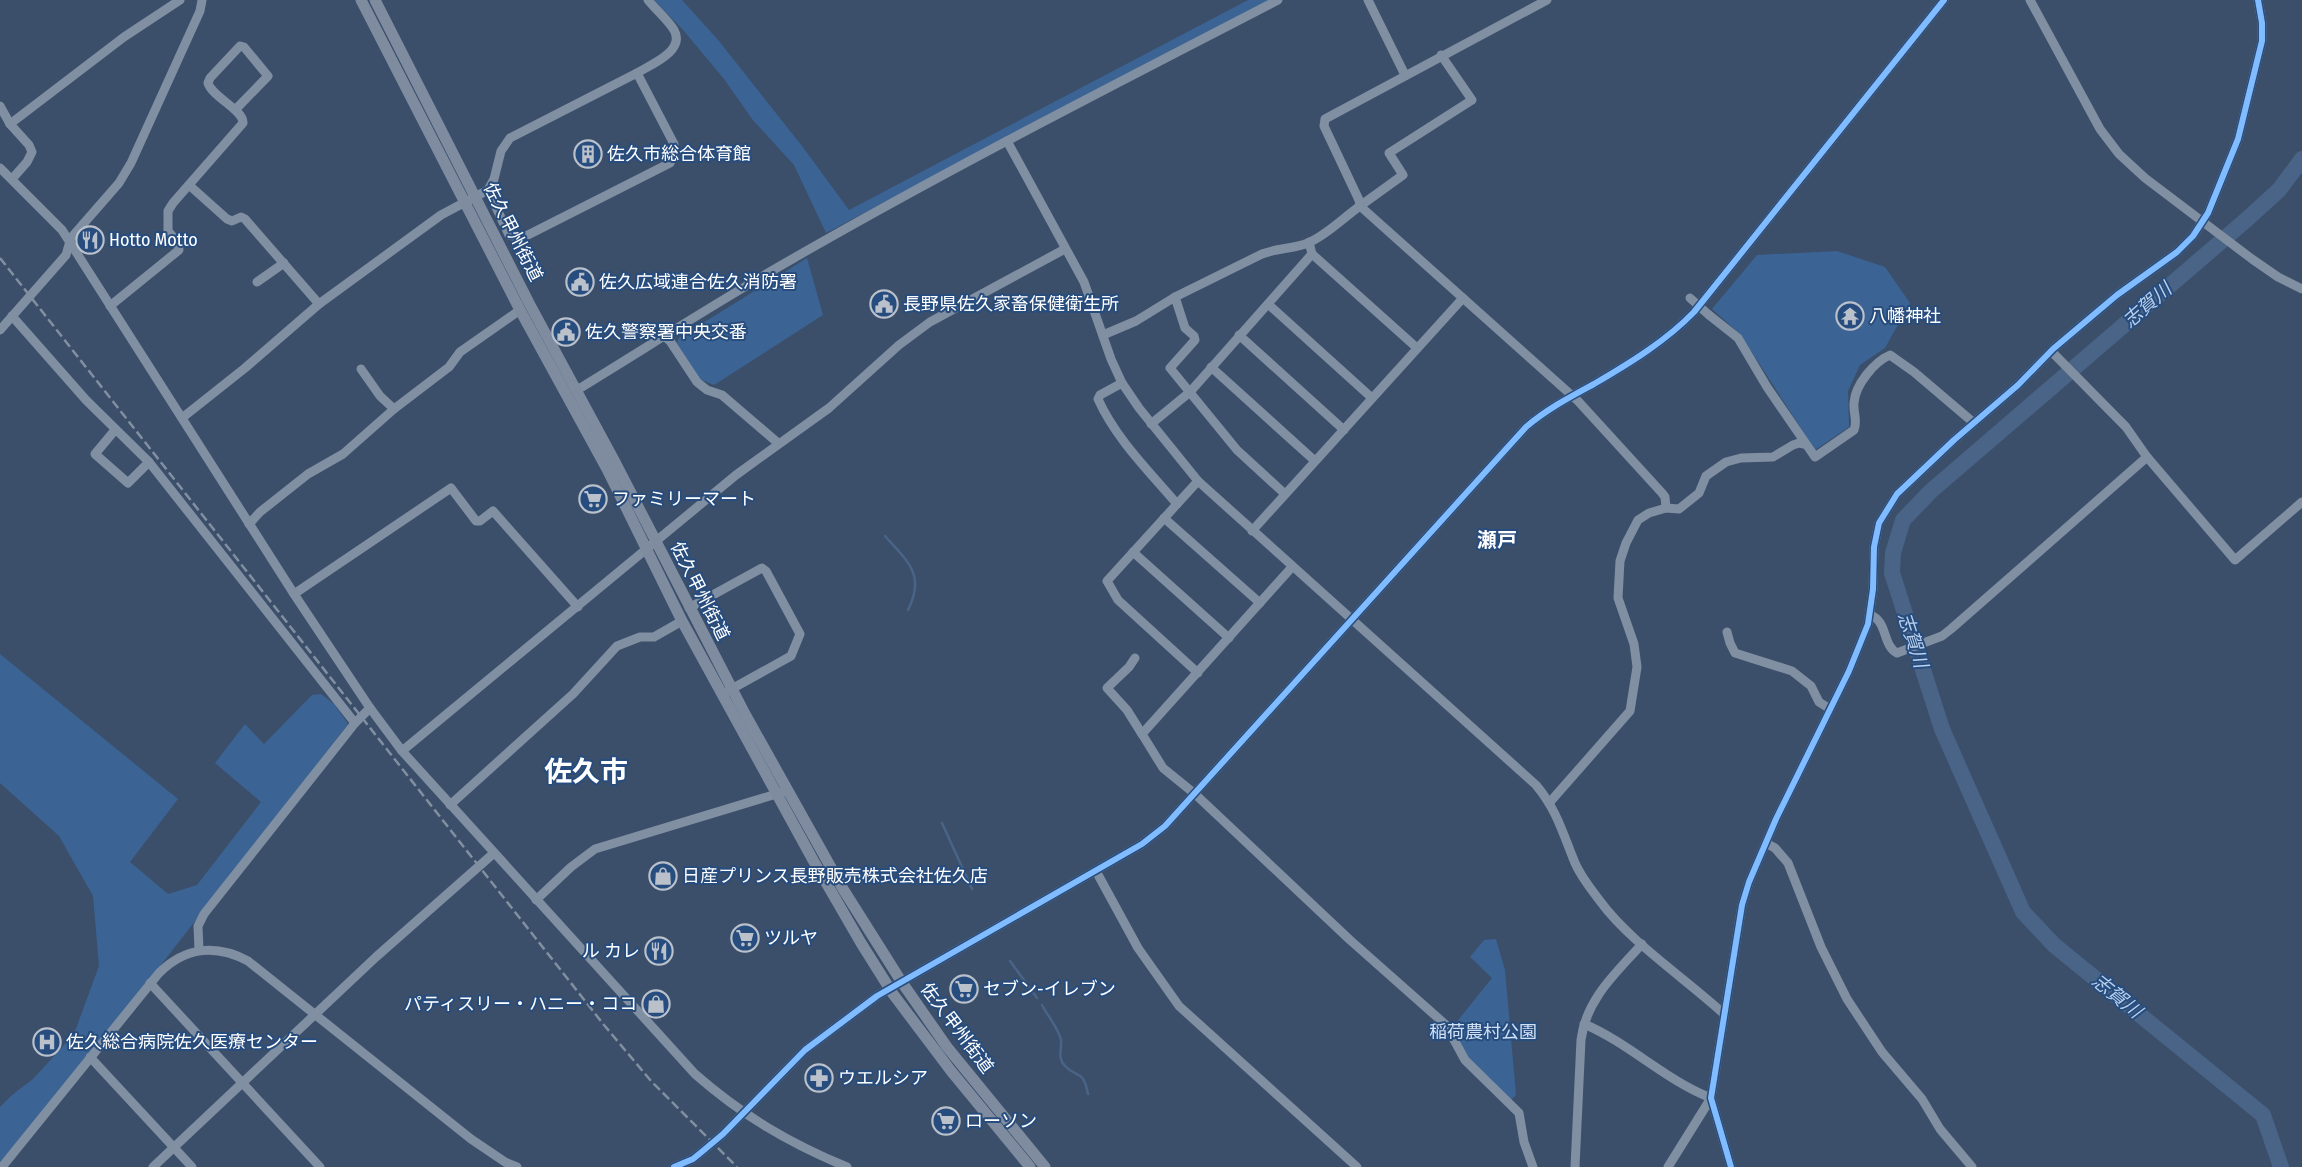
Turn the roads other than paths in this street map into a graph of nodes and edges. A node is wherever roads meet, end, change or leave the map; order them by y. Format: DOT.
graph roads {
  1 [pos="180,0"];
  2 [pos="202,0"];
  3 [pos="361,0"];
  4 [pos="374,0"];
  5 [pos="648,0"];
  6 [pos="1278,0"];
  7 [pos="1368,0"];
  8 [pos="1547,0"];
  9 [pos="1944,0"];
  10 [pos="2030,0"];
  11 [pos="2258,0"];
  12 [pos="1441,55"];
  13 [pos="637,73"];
  14 [pos="1405,75"];
  15 [pos="0,106"];
  16 [pos="235,110"];
  17 [pos="10,124"];
  18 [pos="1006,141"];
  19 [pos="0,168"];
  20 [pos="12,179"];
  21 [pos="189,185"];
  22 [pos="488,190"];
  23 [pos="470,198"];
  24 [pos="1360,206"];
  25 [pos="2206,225"];
  26 [pos="1309,242"];
  27 [pos="69,243"];
  28 [pos="1065,249"];
  29 [pos="1312,254"];
  30 [pos="284,263"];
  31 [pos="257,282"];
  32 [pos="2302,288"];
  33 [pos="1176,297"];
  34 [pos="1462,298"];
  35 [pos="1690,298"];
  36 [pos="319,304"];
  37 [pos="1268,304"];
  38 [pos="110,306"];
  39 [pos="520,310"];
  40 [pos="12,316"];
  41 [pos="0,328"];
  42 [pos="1103,334"];
  43 [pos="1239,335"];
  44 [pos="665,337"];
  45 [pos="1417,348"];
  46 [pos="2054,352"];
  47 [pos="1211,367"];
  48 [pos="361,369"];
  49 [pos="1122,383"];
  50 [pos="577,390"];
  51 [pos="1190,392"];
  52 [pos="1570,395"];
  53 [pos="1372,398"];
  54 [pos="394,409"];
  55 [pos="182,418"];
  56 [pos="1974,423"];
  57 [pos="1151,424"];
  58 [pos="115,430"];
  59 [pos="1344,430"];
  60 [pos="778,443"];
  61 [pos="1804,444"];
  62 [pos="2147,458"];
  63 [pos="1315,461"];
  64 [pos="149,462"];
  65 [pos="1198,481"];
  66 [pos="1285,494"];
  67 [pos="2302,502"];
  68 [pos="1177,504"];
  69 [pos="1666,508"];
  70 [pos="1164,518"];
  71 [pos="249,524"];
  72 [pos="1252,531"];
  73 [pos="651,546"];
  74 [pos="1133,552"];
  75 [pos="1292,567"];
  76 [pos="294,594"];
  77 [pos="1260,603"];
  78 [pos="578,606"];
  79 [pos="689,608"];
  80 [pos="1870,615"];
  81 [pos="1352,620"];
  82 [pos="682,621"];
  83 [pos="1727,632"];
  84 [pos="1229,638"];
  85 [pos="1135,658"];
  86 [pos="1198,673"];
  87 [pos="726,692"];
  88 [pos="370,708"];
  89 [pos="1830,709"];
  90 [pos="355,723"];
  91 [pos="1142,734"];
  92 [pos="402,751"];
  93 [pos="781,793"];
  94 [pos="1195,794"];
  95 [pos="1550,802"];
  96 [pos="450,805"];
  97 [pos="1766,843"];
  98 [pos="494,853"];
  99 [pos="1096,871"];
  100 [pos="536,900"];
  101 [pos="1642,944"];
  102 [pos="199,950"];
  103 [pos="901,982"];
  104 [pos="150,983"];
  105 [pos="890,988"];
  106 [pos="314,1014"];
  107 [pos="1724,1014"];
  108 [pos="1584,1024"];
  109 [pos="90,1057"];
  110 [pos="242,1082"];
  111 [pos="1711,1098"];
  112 [pos="743,1113"];
  113 [pos="174,1147"];
  114 [pos="2,1167"];
  115 [pos="152,1167"];
  116 [pos="192,1167"];
  117 [pos="320,1167"];
  118 [pos="517,1167"];
  119 [pos="674,1167"];
  120 [pos="847,1167"];
  121 [pos="1030,1167"];
  122 [pos="1045,1167"];
  123 [pos="1357,1167"];
  124 [pos="1533,1167"];
  125 [pos="1575,1167"];
  126 [pos="1668,1167"];
  127 [pos="1731,1167"];
  128 [pos="1972,1167"];
  1 -- 17 [label="street"];
  2 -- 27 [label="street"];
  3 -- 23 [label="main road, 佐久甲州街道"];
  4 -- 23 [label="main road, 佐久甲州街道"];
  5 -- 13 [label="street"];
  6 -- 18 [label="street"];
  7 -- 14 [label="street"];
  8 -- 12 [label="street"];
  9 -- 52 [label="street"];
  10 -- 25 [label="street"];
  11 -- 25 [label="street"];
  12 -- 14 [label="street"];
  12 -- 24 [label="street"];
  13 -- 22 [label="street"];
  13 -- 22 [label="street"];
  14 -- 24 [label="street"];
  15 -- 17 [label="street"];
  16 -- 16 [label="street"];
  16 -- 21 [label="street"];
  17 -- 20 [label="street"];
  18 -- 28 [label="street"];
  18 -- 44 [label="street"];
  19 -- 20 [label="street"];
  20 -- 27 [label="street"];
  21 -- 30 [label="street"];
  21 -- 38 [label="street"];
  22 -- 23 [label="street"];
  23 -- 36 [label="street"];
  23 -- 39 [label="main road, 佐久甲州街道"];
  23 -- 50 [label="main road, 佐久甲州街道"];
  24 -- 26 [label="street"];
  24 -- 34 [label="street"];
  25 -- 32 [label="street"];
  25 -- 46 [label="street"];
  26 -- 29 [label="street"];
  26 -- 33 [label="street"];
  27 -- 38 [label="street"];
  27 -- 40 [label="street"];
  28 -- 42 [label="street"];
  28 -- 60 [label="street"];
  29 -- 37 [label="street"];
  29 -- 45 [label="street"];
  30 -- 31 [label="street"];
  30 -- 36 [label="street"];
  33 -- 42 [label="street"];
  33 -- 51 [label="street"];
  34 -- 45 [label="street"];
  34 -- 52 [label="street"];
  35 -- 61 [label="street, bridge"];
  36 -- 55 [label="street"];
  37 -- 43 [label="street"];
  37 -- 53 [label="street"];
  38 -- 55 [label="street"];
  39 -- 54 [label="street"];
  39 -- 73 [label="main road, 佐久甲州街道"];
  40 -- 41 [label="street"];
  40 -- 58 [label="street"];
  42 -- 49 [label="street"];
  43 -- 47 [label="street"];
  43 -- 59 [label="street"];
  44 -- 50 [label="street"];
  44 -- 60 [label="street"];
  45 -- 53 [label="street"];
  46 -- 56 [label="street"];
  46 -- 62 [label="street"];
  47 -- 51 [label="street"];
  47 -- 63 [label="street"];
  48 -- 54 [label="street"];
  49 -- 57 [label="street"];
  49 -- 68 [label="street"];
  50 -- 73 [label="main road, 佐久甲州街道"];
  51 -- 57 [label="street"];
  51 -- 66 [label="street"];
  52 -- 69 [label="street"];
  52 -- 81 [label="street"];
  53 -- 59 [label="street"];
  54 -- 71 [label="street"];
  55 -- 71 [label="street"];
  56 -- 61 [label="street"];
  56 -- 80 [label="street"];
  57 -- 65 [label="street"];
  58 -- 64 [label="street"];
  58 -- 64 [label="street"];
  59 -- 63 [label="street"];
  60 -- 73 [label="street"];
  61 -- 69 [label="street"];
  62 -- 67 [label="street"];
  62 -- 80 [label="street"];
  63 -- 66 [label="street"];
  64 -- 90 [label="street"];
  65 -- 68 [label="street"];
  65 -- 72 [label="street"];
  66 -- 72 [label="street"];
  68 -- 70 [label="street"];
  69 -- 95 [label="street"];
  70 -- 74 [label="street"];
  70 -- 77 [label="street"];
  71 -- 76 [label="street"];
  72 -- 75 [label="street"];
  73 -- 78 [label="street"];
  73 -- 79 [label="main road, 佐久甲州街道"];
  73 -- 82 [label="main road, 佐久甲州街道"];
  74 -- 84 [label="street"];
  74 -- 86 [label="street"];
  75 -- 77 [label="street"];
  75 -- 81 [label="street"];
  76 -- 78 [label="street"];
  76 -- 88 [label="street"];
  77 -- 84 [label="street"];
  78 -- 92 [label="street"];
  79 -- 87 [label="main road, 佐久甲州街道"];
  79 -- 87 [label="street"];
  80 -- 89 [label="street"];
  81 -- 94 [label="street"];
  81 -- 95 [label="street"];
  82 -- 87 [label="main road, 佐久甲州街道"];
  82 -- 96 [label="street"];
  83 -- 89 [label="street"];
  84 -- 86 [label="street"];
  85 -- 91 [label="street"];
  86 -- 91 [label="street"];
  87 -- 93 [label="main road, 佐久甲州街道"];
  88 -- 90 [label="street"];
  88 -- 92 [label="street"];
  89 -- 97 [label="street"];
  90 -- 102 [label="street"];
  91 -- 94 [label="street"];
  92 -- 96 [label="street"];
  93 -- 100 [label="street"];
  93 -- 103 [label="main road, 佐久甲州街道"];
  93 -- 105 [label="main road, 佐久甲州街道"];
  94 -- 99 [label="street"];
  94 -- 124 [label="street"];
  95 -- 101 [label="street"];
  96 -- 98 [label="street"];
  97 -- 107 [label="street"];
  97 -- 128 [label="street"];
  98 -- 100 [label="street"];
  98 -- 106 [label="street"];
  99 -- 103 [label="street"];
  99 -- 123 [label="street"];
  100 -- 112 [label="street"];
  101 -- 107 [label="street"];
  101 -- 108 [label="street"];
  102 -- 104 [label="street"];
  102 -- 106 [label="street"];
  103 -- 105 [label="street"];
  103 -- 122 [label="main road, 佐久甲州街道"];
  104 -- 109 [label="street"];
  104 -- 110 [label="street"];
  105 -- 112 [label="street"];
  105 -- 121 [label="main road, 佐久甲州街道"];
  106 -- 110 [label="street"];
  106 -- 118 [label="street"];
  107 -- 111 [label="street"];
  108 -- 111 [label="street"];
  108 -- 125 [label="street"];
  109 -- 113 [label="street"];
  109 -- 114 [label="street"];
  110 -- 113 [label="street"];
  110 -- 117 [label="street"];
  111 -- 126 [label="street"];
  111 -- 127 [label="street"];
  112 -- 119 [label="street, bridge"];
  112 -- 120 [label="street"];
  113 -- 115 [label="street"];
  113 -- 116 [label="street"];
}
